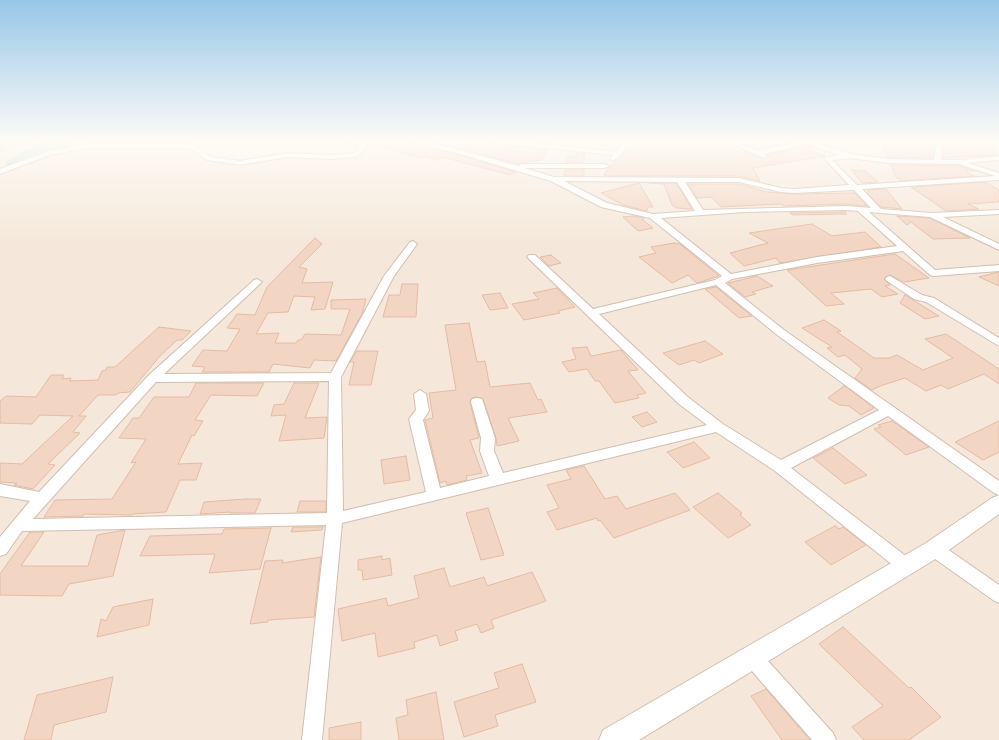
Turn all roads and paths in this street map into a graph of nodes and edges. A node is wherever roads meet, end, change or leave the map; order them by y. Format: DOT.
graph roads {
  1 [pos="539,175"];
  2 [pos="598,175"];
  3 [pos="844,175"];
  4 [pos="999,177"];
  5 [pos="554,179"];
  6 [pos="593,180"];
  7 [pos="680,180"];
  8 [pos="856,186"];
  9 [pos="576,192"];
  10 [pos="860,209"];
  11 [pos="878,210"];
  12 [pos="700,212"];
  13 [pos="999,212"];
  14 [pos="932,215"];
  15 [pos="653,216"];
  16 [pos="413,244"];
  17 [pos="999,247"];
  18 [pos="906,248"];
  19 [pos="532,257"];
  20 [pos="999,268"];
  21 [pos="723,279"];
  22 [pos="890,280"];
  23 [pos="257,282"];
  24 [pos="590,313"];
  25 [pos="999,343"];
  26 [pos="334,377"];
  27 [pos="153,378"];
  28 [pos="420,394"];
  29 [pos="477,402"];
  30 [pos="889,410"];
  31 [pos="718,427"];
  32 [pos="780,467"];
  33 [pos="498,480"];
  34 [pos="999,489"];
  35 [pos="0,490"];
  36 [pos="434,495"];
  37 [pos="42,498"];
  38 [pos="999,503"];
  39 [pos="335,519"];
  40 [pos="18,525"];
  41 [pos="0,549"];
  42 [pos="934,549"];
  43 [pos="905,565"];
  44 [pos="999,595"];
  45 [pos="752,657"];
  46 [pos="312,740"];
  47 [pos="613,740"];
  48 [pos="826,740"];
  1 -- 5 [label="street"];
  2 -- 6 [label="street"];
  3 -- 8 [label="street"];
  4 -- 8 [label="street"];
  5 -- 6 [label="street"];
  5 -- 9 [label="street"];
  6 -- 7 [label="street"];
  6 -- 9 [label="street"];
  7 -- 8 [label="street"];
  7 -- 12 [label="street"];
  8 -- 11 [label="street"];
  9 -- 15 [label="street"];
  10 -- 11 [label="street"];
  10 -- 12 [label="street"];
  10 -- 18 [label="street"];
  11 -- 14 [label="street"];
  12 -- 15 [label="street"];
  13 -- 14 [label="street"];
  14 -- 17 [label="street"];
  15 -- 21 [label="street"];
  16 -- 26 [label="street"];
  18 -- 20 [label="street"];
  18 -- 21 [label="street"];
  19 -- 24 [label="street"];
  21 -- 24 [label="street"];
  21 -- 30 [label="street"];
  22 -- 25 [label="street"];
  23 -- 27 [label="street"];
  24 -- 31 [label="street"];
  26 -- 27 [label="street"];
  26 -- 39 [label="street"];
  27 -- 37 [label="street"];
  28 -- 36 [label="street"];
  29 -- 33 [label="street"];
  30 -- 32 [label="street"];
  30 -- 34 [label="street"];
  31 -- 32 [label="street"];
  31 -- 33 [label="street"];
  32 -- 43 [label="street"];
  33 -- 36 [label="street"];
  35 -- 37 [label="street"];
  36 -- 39 [label="street"];
  37 -- 40 [label="street"];
  38 -- 42 [label="street"];
  39 -- 40 [label="street"];
  39 -- 46 [label="street"];
  40 -- 41 [label="street"];
  42 -- 43 [label="street"];
  42 -- 44 [label="street"];
  43 -- 45 [label="street"];
  45 -- 47 [label="street"];
  45 -- 48 [label="street"];
}
